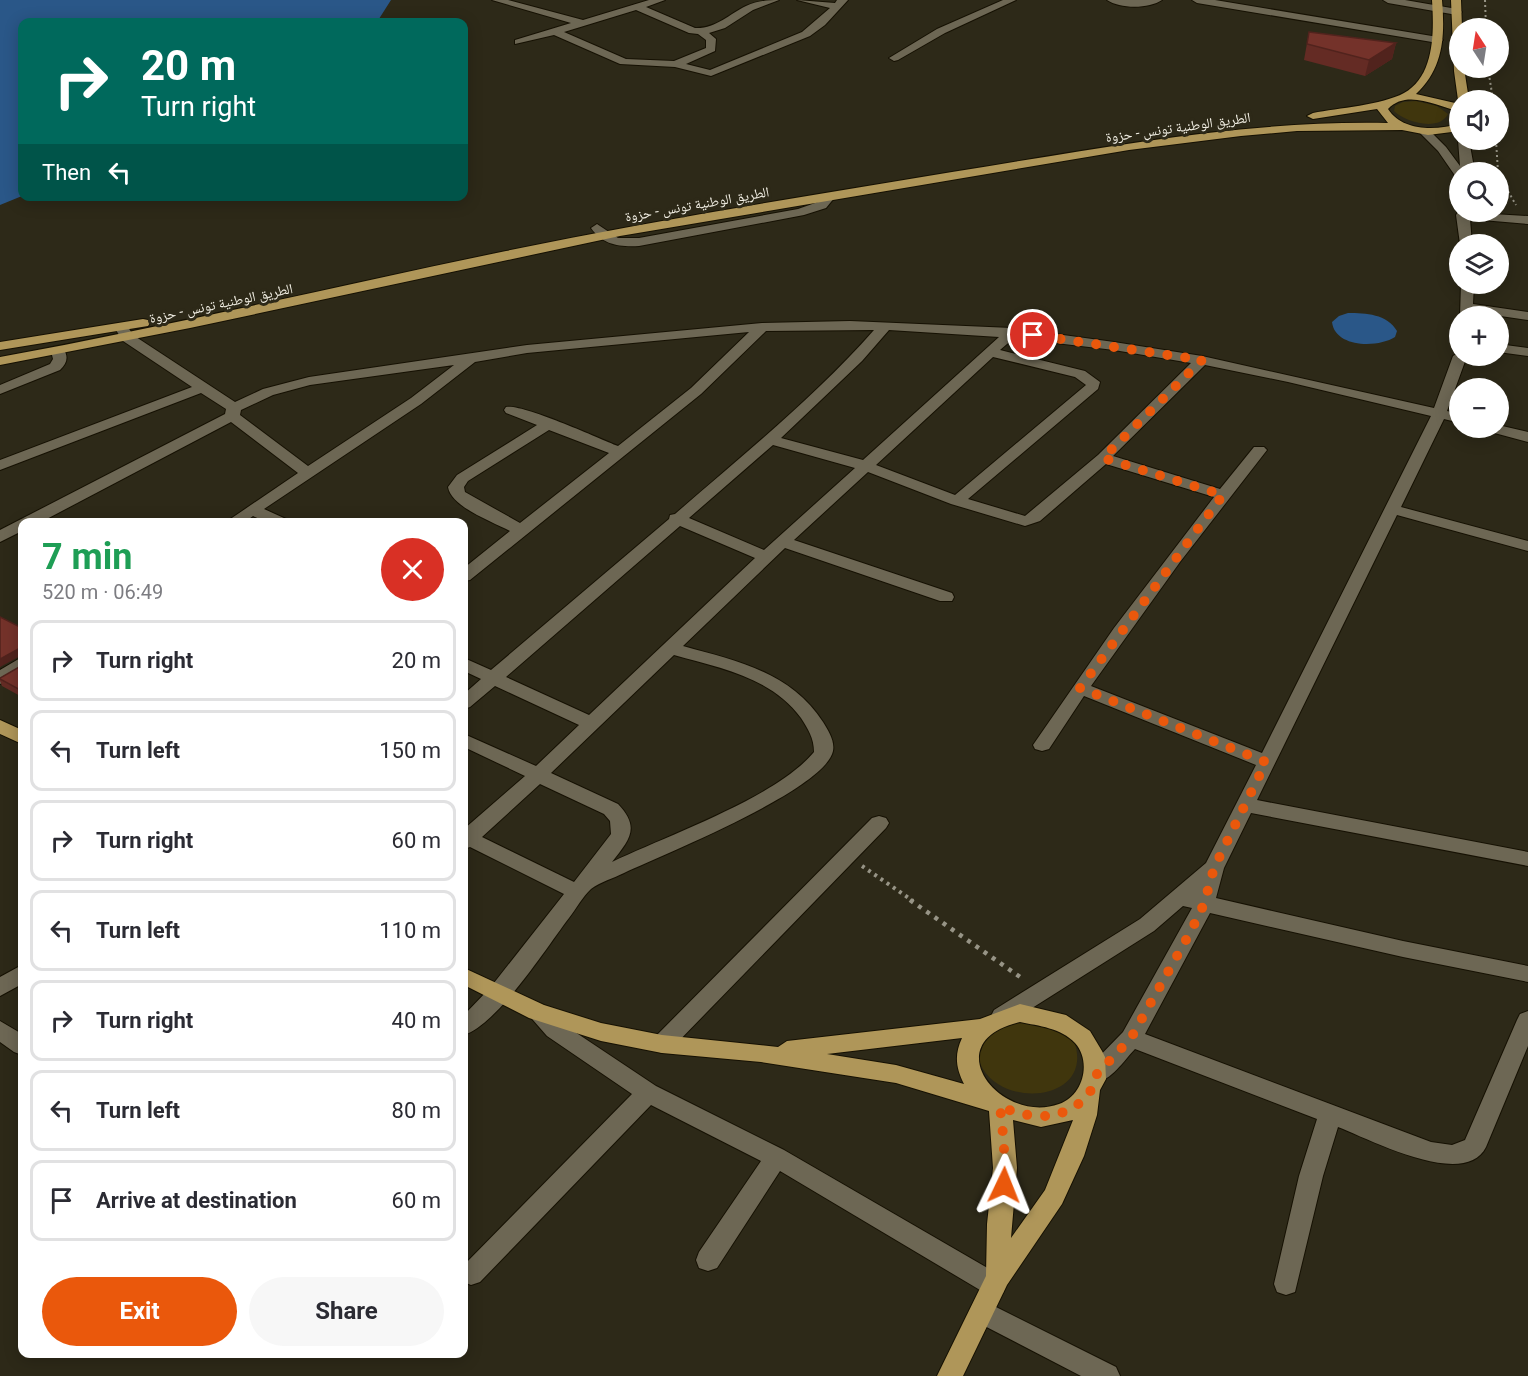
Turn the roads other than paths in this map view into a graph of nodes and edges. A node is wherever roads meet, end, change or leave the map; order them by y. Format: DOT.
graph roads {
  1 [pos="497,0"];
  2 [pos="660,0"];
  3 [pos="774,0"];
  4 [pos="802,0"];
  5 [pos="1011,0"];
  6 [pos="1112,0"];
  7 [pos="1156,0"];
  8 [pos="1197,0"];
  9 [pos="1388,0"];
  10 [pos="1456,0"];
  11 [pos="840,3"];
  12 [pos="1438,5"];
  13 [pos="637,7"];
  14 [pos="1457,12"];
  15 [pos="581,23"];
  16 [pos="554,31"];
  17 [pos="700,32"];
  18 [pos="1437,40"];
  19 [pos="519,42"];
  20 [pos="894,58"];
  21 [pos="675,64"];
  22 [pos="1462,90"];
  23 [pos="1405,98"];
  24 [pos="1385,104"];
  25 [pos="1449,105"];
  26 [pos="1407,127"];
  27 [pos="1424,130"];
  28 [pos="1449,130"];
  29 [pos="1452,162"];
  30 [pos="899,181"];
  31 [pos="1509,214"];
  32 [pos="1525,215"];
  33 [pos="600,232"];
  34 [pos="1509,315"];
  35 [pos="1528,316"];
  36 [pos="885,326"];
  37 [pos="762,327"];
  38 [pos="125,332"];
  39 [pos="1012,332"];
  40 [pos="0,346"];
  41 [pos="1509,349"];
  42 [pos="58,351"];
  43 [pos="991,352"];
  44 [pos="1528,352"];
  45 [pos="470,359"];
  46 [pos="0,360"];
  47 [pos="1202,360"];
  48 [pos="1456,366"];
  49 [pos="204,387"];
  50 [pos="0,390"];
  51 [pos="511,410"];
  52 [pos="233,412"];
  53 [pos="1439,414"];
  54 [pos="1449,416"];
  55 [pos="550,423"];
  56 [pos="1509,432"];
  57 [pos="1528,437"];
  58 [pos="770,440"];
  59 [pos="1259,450"];
  60 [pos="618,451"];
  61 [pos="1103,458"];
  62 [pos="0,465"];
  63 [pos="866,466"];
  64 [pos="308,473"];
  65 [pos="1223,495"];
  66 [pos="957,501"];
  67 [pos="1391,509"];
  68 [pos="252,510"];
  69 [pos="36,518"];
  70 [pos="240,518"];
  71 [pos="270,518"];
  72 [pos="676,518"];
  73 [pos="18,527"];
  74 [pos="519,529"];
  75 [pos="0,537"];
  76 [pos="783,542"];
  77 [pos="1528,546"];
  78 [pos="766,557"];
  79 [pos="468,573"];
  80 [pos="946,597"];
  81 [pos="670,648"];
  82 [pos="18,666"];
  83 [pos="468,666"];
  84 [pos="494,677"];
  85 [pos="0,678"];
  86 [pos="1080,688"];
  87 [pos="468,700"];
  88 [pos="592,724"];
  89 [pos="0,726"];
  90 [pos="18,736"];
  91 [pos="468,742"];
  92 [pos="1042,746"];
  93 [pos="1266,762"];
  94 [pos="539,774"];
  95 [pos="1245,805"];
  96 [pos="879,823"];
  97 [pos="468,836"];
  98 [pos="468,840"];
  99 [pos="1528,859"];
  100 [pos="1214,868"];
  101 [pos="581,888"];
  102 [pos="1180,898"];
  103 [pos="1204,904"];
  104 [pos="1528,974"];
  105 [pos="18,976"];
  106 [pos="468,978"];
  107 [pos="0,988"];
  108 [pos="498,994"];
  109 [pos="537,1012"];
  110 [pos="1528,1020"];
  111 [pos="993,1021"];
  112 [pos="468,1023"];
  113 [pos="0,1030"];
  114 [pos="1131,1038"];
  115 [pos="18,1043"];
  116 [pos="662,1044"];
  117 [pos="761,1053"];
  118 [pos="1094,1083"];
  119 [pos="648,1093"];
  120 [pos="995,1103"];
  121 [pos="1330,1114"];
  122 [pos="776,1157"];
  123 [pos="708,1260"];
  124 [pos="471,1274"];
  125 [pos="996,1281"];
  126 [pos="1286,1284"];
  127 [pos="982,1312"];
  128 [pos="950,1376"];
  129 [pos="1107,1376"];
  1 -- 15 [label="street"];
  2 -- 13 [label="street"];
  3 -- 17 [label="street"];
  4 -- 11 [label="street"];
  5 -- 20 [label="street"];
  6 -- 7 [label="street"];
  8 -- 18 [label="street"];
  9 -- 12 [label="street"];
  10 -- 14 [label="main road"];
  11 -- 21 [label="street"];
  12 -- 14 [label="street"];
  12 -- 18 [label="main road"];
  13 -- 15 [label="street"];
  13 -- 17 [label="street"];
  14 -- 22 [label="main road"];
  15 -- 16 [label="street"];
  16 -- 19 [label="street"];
  16 -- 21 [label="street"];
  17 -- 21 [label="street"];
  18 -- 23 [label="main road"];
  23 -- 24 [label="main road, الطريق الوطنية تونس - حزوة"];
  23 -- 25 [label="main road"];
  24 -- 26 [label="main road"];
  24 -- 30 [label="main road, الطريق الوطنية تونس - حزوة"];
  26 -- 27 [label="main road"];
  26 -- 30 [label="main road, الطريق الوطنية تونس - حزوة"];
  27 -- 28 [label="main road"];
  27 -- 29 [label="street"];
  30 -- 33 [label="main road, الطريق الوطنية تونس - حزوة"];
  30 -- 33 [label="main road, الطريق الوطنية تونس - حزوة"];
  31 -- 32 [label="street"];
  33 -- 38 [label="main road, الطريق الوطنية تونس - حزوة"];
  34 -- 35 [label="street"];
  36 -- 37 [label="street"];
  36 -- 39 [label="street"];
  36 -- 58 [label="street"];
  37 -- 45 [label="street"];
  37 -- 60 [label="street"];
  38 -- 40 [label="main road, الطريق الوطنية تونس - حزوة"];
  38 -- 42 [label="main road, الطريق الوطنية تونس - حزوة"];
  38 -- 49 [label="street"];
  39 -- 43 [label="street"];
  39 -- 47 [label="street"];
  41 -- 44 [label="street"];
  42 -- 46 [label="main road, الطريق الوطنية تونس - حزوة"];
  42 -- 50 [label="street"];
  43 -- 63 [label="street"];
  43 -- 66 [label="street"];
  45 -- 52 [label="street"];
  45 -- 64 [label="street"];
  47 -- 53 [label="street"];
  47 -- 61 [label="street"];
  48 -- 53 [label="street"];
  49 -- 52 [label="street"];
  49 -- 62 [label="street"];
  51 -- 55 [label="street"];
  52 -- 64 [label="street"];
  52 -- 69 [label="street"];
  53 -- 54 [label="street"];
  53 -- 67 [label="street"];
  55 -- 60 [label="street"];
  55 -- 74 [label="street"];
  56 -- 57 [label="street"];
  58 -- 63 [label="street"];
  58 -- 72 [label="street"];
  59 -- 65 [label="street"];
  60 -- 74 [label="street"];
  61 -- 65 [label="street"];
  61 -- 66 [label="street"];
  63 -- 66 [label="street"];
  63 -- 76 [label="street"];
  64 -- 68 [label="street"];
  65 -- 86 [label="street"];
  67 -- 77 [label="street"];
  67 -- 93 [label="street"];
  68 -- 70 [label="street"];
  68 -- 71 [label="street"];
  72 -- 78 [label="street"];
  72 -- 84 [label="street"];
  73 -- 75 [label="street"];
  74 -- 79 [label="street"];
  76 -- 78 [label="street"];
  76 -- 80 [label="street"];
  78 -- 81 [label="street"];
  81 -- 88 [label="street"];
  81 -- 101 [label="street"];
  82 -- 85 [label="street"];
  83 -- 84 [label="street"];
  84 -- 87 [label="street"];
  84 -- 88 [label="street"];
  86 -- 92 [label="street"];
  86 -- 93 [label="street"];
  88 -- 94 [label="street"];
  89 -- 90 [label="main road"];
  91 -- 94 [label="street"];
  93 -- 95 [label="street"];
  94 -- 97 [label="street"];
  94 -- 101 [label="street"];
  95 -- 99 [label="street"];
  95 -- 100 [label="street"];
  96 -- 116 [label="street"];
  98 -- 101 [label="street"];
  100 -- 102 [label="street"];
  100 -- 103 [label="street"];
  101 -- 108 [label="street"];
  102 -- 103 [label="street"];
  102 -- 111 [label="street"];
  103 -- 104 [label="street"];
  103 -- 114 [label="street"];
  105 -- 107 [label="street"];
  106 -- 108 [label="main road"];
  108 -- 109 [label="main road"];
  108 -- 112 [label="street"];
  109 -- 116 [label="main road"];
  109 -- 119 [label="street"];
  110 -- 121 [label="street"];
  111 -- 117 [label="main road"];
  111 -- 118 [label="main road"];
  111 -- 120 [label="main road"];
  113 -- 115 [label="street"];
  114 -- 118 [label="street"];
  114 -- 121 [label="street"];
  116 -- 117 [label="main road"];
  117 -- 120 [label="main road"];
  118 -- 120 [label="main road"];
  118 -- 125 [label="main road"];
  119 -- 122 [label="street"];
  119 -- 124 [label="street"];
  120 -- 125 [label="main road"];
  121 -- 126 [label="street"];
  122 -- 123 [label="street"];
  122 -- 125 [label="street"];
  125 -- 127 [label="main road"];
  127 -- 128 [label="main road"];
  127 -- 129 [label="street"];
}
